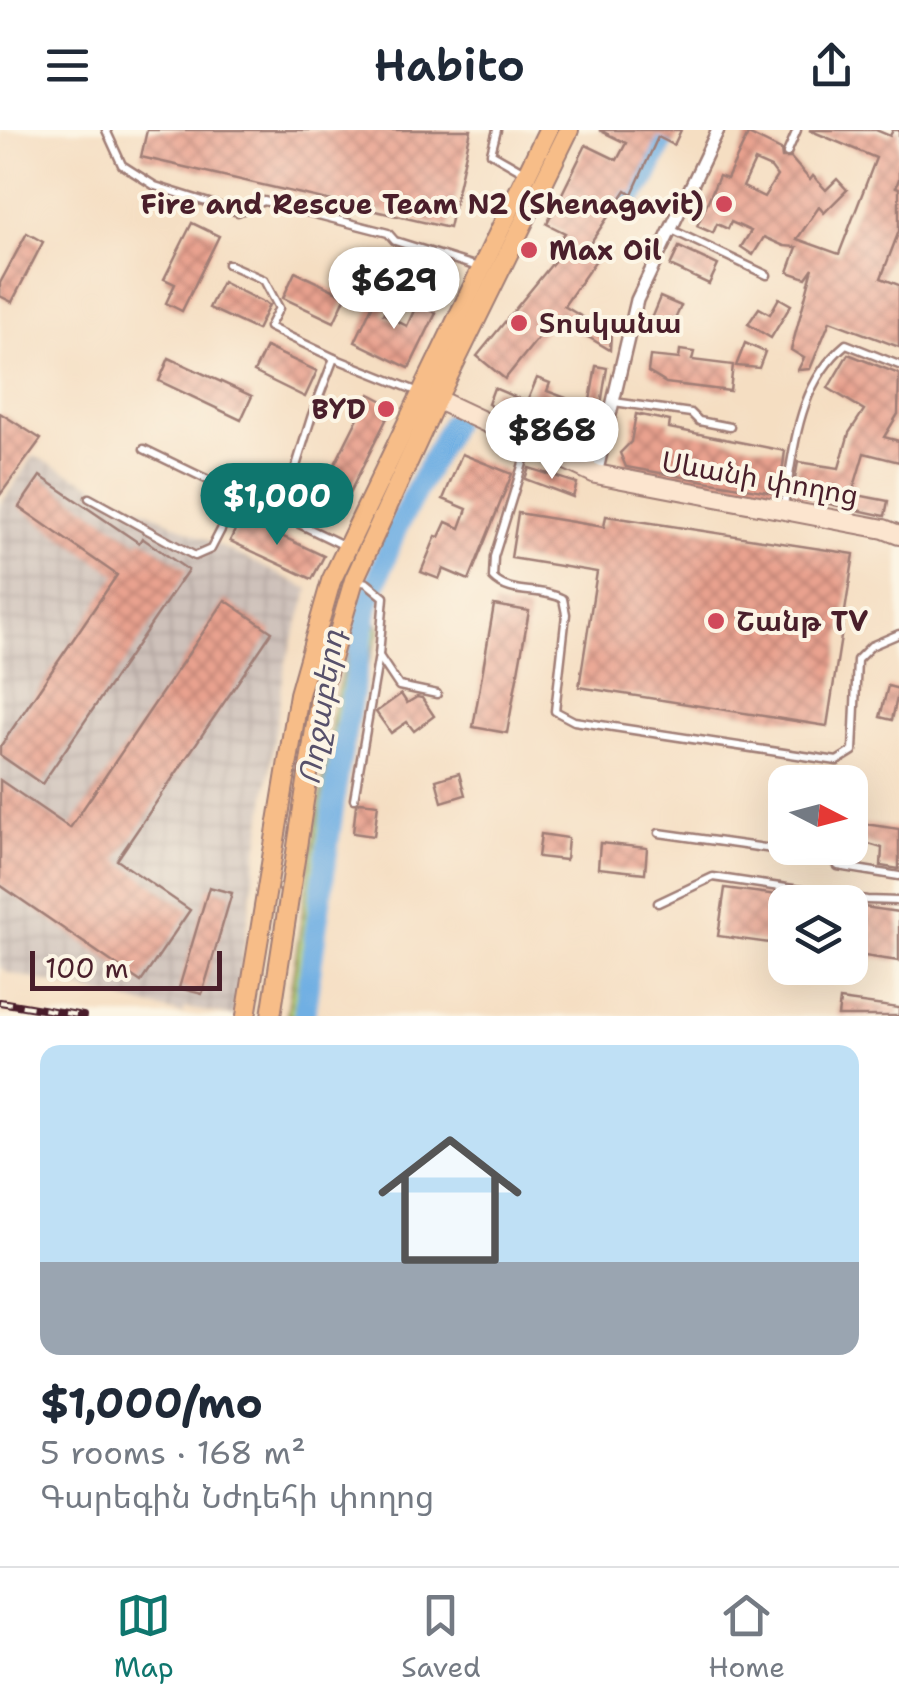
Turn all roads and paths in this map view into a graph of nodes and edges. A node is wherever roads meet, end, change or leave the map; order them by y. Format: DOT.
graph roads {
  1 [pos="106,130"];
  2 [pos="497,130"];
  3 [pos="548,130"];
  4 [pos="568,130"];
  5 [pos="718,130"];
  6 [pos="797,130"];
  7 [pos="787,153"];
  8 [pos="527,173"];
  9 [pos="672,230"];
  10 [pos="228,264"];
  11 [pos="481,268"];
  12 [pos="766,275"];
  13 [pos="334,358"];
  14 [pos="899,365"];
  15 [pos="428,396"];
  16 [pos="614,402"];
  17 [pos="730,426"];
  18 [pos="530,441"];
  19 [pos="144,449"];
  20 [pos="596,474"];
  21 [pos="293,476"];
  22 [pos="239,495"];
  23 [pos="90,498"];
  24 [pos="783,512"];
  25 [pos="899,535"];
  26 [pos="346,547"];
  27 [pos="364,556"];
  28 [pos="362,583"];
  29 [pos="899,634"];
  30 [pos="378,655"];
  31 [pos="437,694"];
  32 [pos="354,799"];
  33 [pos="659,833"];
  34 [pos="899,876"];
  35 [pos="899,901"];
  36 [pos="658,902"];
  37 [pos="246,1016"];
  38 [pos="271,1016"];
  1 -- 11 [label="lane"];
  2 -- 8 [label="lane"];
  3 -- 8 [label="main road"];
  4 -- 15 [label="main road"];
  5 -- 9 [label="street"];
  6 -- 7 [label="lane"];
  8 -- 11 [label="main road"];
  9 -- 12 [label="lane"];
  9 -- 16 [label="street"];
  10 -- 13 [label="lane, Սևանի փողոց"];
  11 -- 15 [label="main road"];
  13 -- 15 [label="lane, Սևանի փողոց"];
  13 -- 21 [label="lane"];
  14 -- 24 [label="lane"];
  15 -- 18 [label="street, Սևանի փողոց"];
  15 -- 26 [label="main road"];
  15 -- 27 [label="main road"];
  16 -- 17 [label="lane"];
  16 -- 20 [label="street"];
  18 -- 20 [label="street, Սևանի փողոց"];
  18 -- 29 [label="lane"];
  19 -- 22 [label="lane"];
  20 -- 24 [label="street, Սևանի փողոց"];
  22 -- 23 [label="lane"];
  22 -- 26 [label="lane"];
  24 -- 25 [label="street, Սևանի փողոց"];
  26 -- 27 [label="lane"];
  26 -- 37 [label="main road"];
  27 -- 28 [label="main road"];
  28 -- 30 [label="lane"];
  28 -- 38 [label="main road"];
  30 -- 31 [label="lane"];
  30 -- 32 [label="lane"];
  33 -- 34 [label="lane"];
  35 -- 36 [label="lane"];
}
